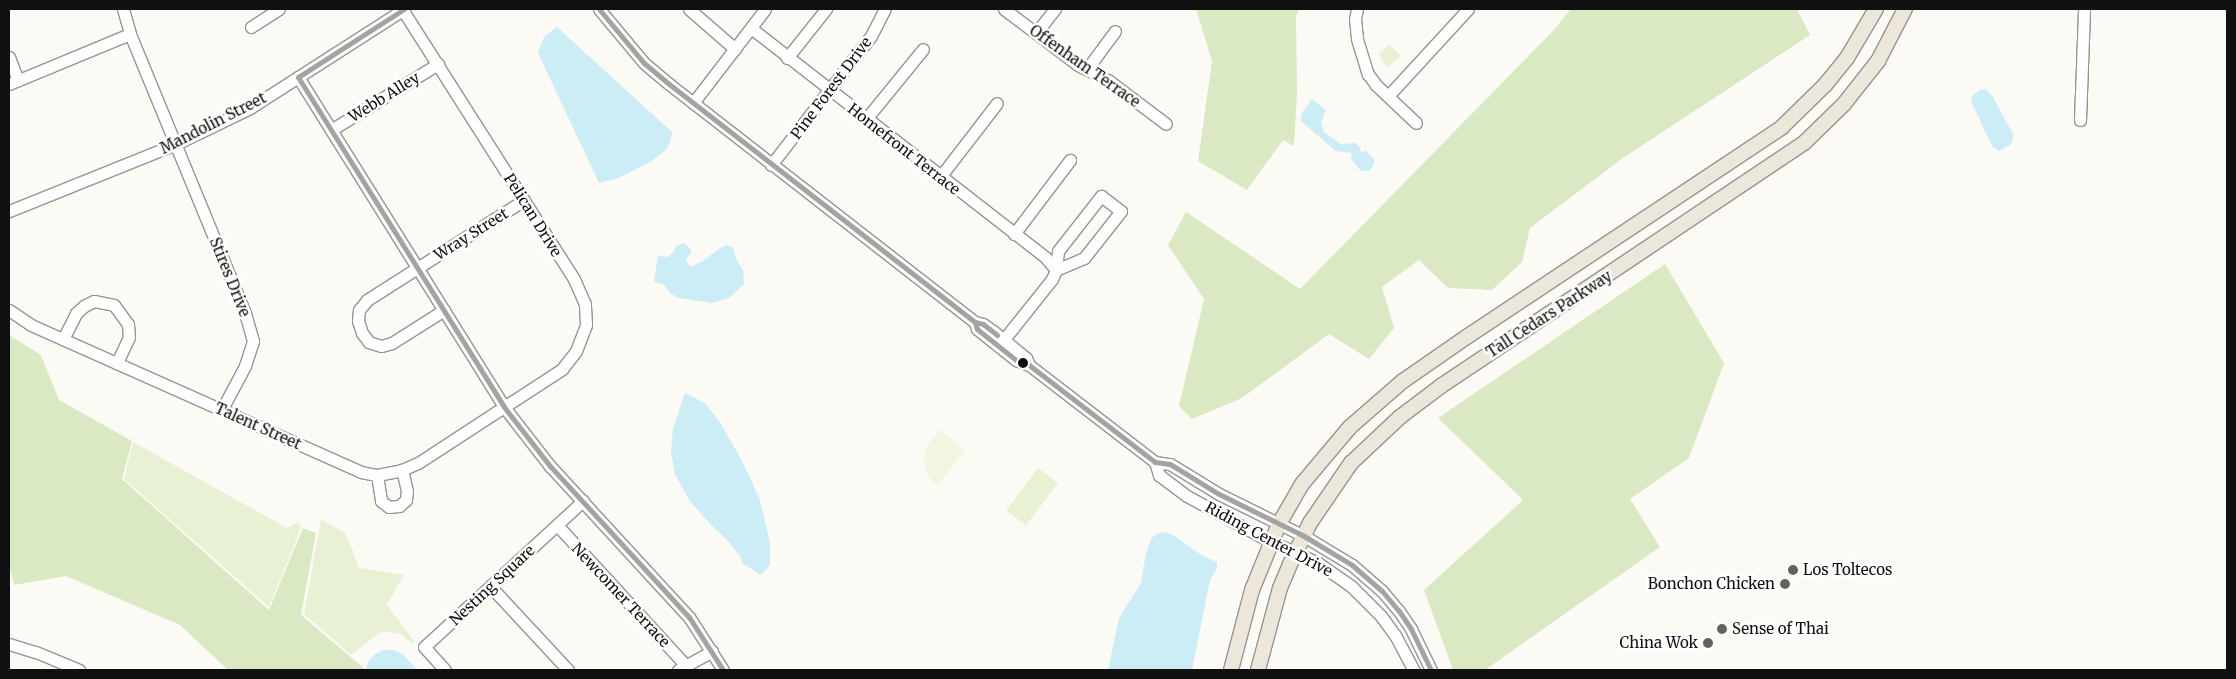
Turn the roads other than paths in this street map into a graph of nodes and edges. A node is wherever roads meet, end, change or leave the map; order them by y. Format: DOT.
graph roads {
  1 [pos="123,9"];
  2 [pos="279,9"];
  3 [pos="403,9"];
  4 [pos="599,9"];
  5 [pos="689,9"];
  6 [pos="765,9"];
  7 [pos="826,9"];
  8 [pos="885,9"];
  9 [pos="1004,9"];
  10 [pos="1055,9"];
  11 [pos="1357,9"];
  12 [pos="1468,9"];
  13 [pos="1876,9"];
  14 [pos="1905,9"];
  15 [pos="2084,9"];
  16 [pos="251,27"];
  17 [pos="751,28"];
  18 [pos="1115,30"];
  19 [pos="1036,33"];
  20 [pos="130,34"];
  21 [pos="735,49"];
  22 [pos="923,49"];
  23 [pos="9,57"];
  24 [pos="787,58"];
  25 [pos="438,64"];
  26 [pos="1087,69"];
  27 [pos="298,77"];
  28 [pos="13,82"];
  29 [pos="829,91"];
  30 [pos="1388,96"];
  31 [pos="692,103"];
  32 [pos="997,103"];
  33 [pos="866,119"];
  34 [pos="2080,120"];
  35 [pos="1416,123"];
  36 [pos="1166,124"];
  37 [pos="331,130"];
  38 [pos="176,144"];
  39 [pos="1070,160"];
  40 [pos="771,165"];
  41 [pos="940,177"];
  42 [pos="524,200"];
  43 [pos="9,211"];
  44 [pos="1014,234"];
  45 [pos="417,267"];
  46 [pos="1056,270"];
  47 [pos="9,310"];
  48 [pos="444,310"];
  49 [pos="975,322"];
  50 [pos="63,339"];
  51 [pos="1003,342"];
  52 [pos="117,363"];
  53 [pos="1029,365"];
  54 [pos="504,406"];
  55 [pos="222,409"];
  56 [pos="1155,462"];
  57 [pos="402,470"];
  58 [pos="377,475"];
  59 [pos="583,501"];
  60 [pos="1279,524"];
  61 [pos="557,525"];
  62 [pos="1304,536"];
  63 [pos="1271,541"];
  64 [pos="1296,552"];
  65 [pos="490,586"];
  66 [pos="9,644"];
  67 [pos="712,651"];
  68 [pos="682,668"];
  69 [pos="79,670"];
  70 [pos="445,670"];
  71 [pos="568,670"];
  72 [pos="723,670"];
  73 [pos="1231,670"];
  74 [pos="1258,670"];
  75 [pos="1414,670"];
  76 [pos="1431,670"];
  1 -- 20 [label="street, Stires Drive"];
  2 -- 16 [label="street"];
  3 -- 25 [label="street, Pelican Drive"];
  3 -- 27 [label="street, Mandolin Street"];
  4 -- 31 [label="street, Riding Center Drive"];
  5 -- 21 [label="street"];
  6 -- 17 [label="street"];
  7 -- 24 [label="street"];
  8 -- 29 [label="street, Pine Forest Drive"];
  9 -- 19 [label="street, Offenham Terrace"];
  10 -- 19 [label="street"];
  11 -- 30 [label="street"];
  12 -- 30 [label="street"];
  13 -- 60 [label="main road, Tall Cedars Parkway"];
  14 -- 62 [label="main road, Tall Cedars Parkway"];
  15 -- 34 [label="street"];
  17 -- 21 [label="street"];
  17 -- 24 [label="street, Homefront Terrace"];
  18 -- 26 [label="street"];
  19 -- 26 [label="street, Offenham Terrace"];
  20 -- 28 [label="street"];
  20 -- 38 [label="street, Stires Drive"];
  21 -- 31 [label="street"];
  22 -- 33 [label="street"];
  23 -- 28 [label="street"];
  24 -- 29 [label="street, Homefront Terrace"];
  25 -- 37 [label="street, Webb Alley"];
  25 -- 42 [label="street, Pelican Drive"];
  26 -- 36 [label="street, Offenham Terrace"];
  27 -- 37 [label="street"];
  27 -- 38 [label="street, Mandolin Street"];
  29 -- 33 [label="street, Homefront Terrace"];
  29 -- 40 [label="street, Pine Forest Drive"];
  30 -- 35 [label="street"];
  31 -- 40 [label="street, Riding Center Drive"];
  32 -- 41 [label="street"];
  33 -- 41 [label="street, Homefront Terrace"];
  37 -- 45 [label="street"];
  38 -- 43 [label="street, Mandolin Street"];
  38 -- 55 [label="street, Stires Drive"];
  39 -- 44 [label="street"];
  40 -- 49 [label="street, Riding Center Drive"];
  41 -- 44 [label="street, Homefront Terrace"];
  42 -- 45 [label="street, Wray Street"];
  42 -- 54 [label="street, Pelican Drive"];
  44 -- 46 [label="street, Homefront Terrace"];
  45 -- 48 [label="street"];
  45 -- 48 [label="street, Wray Street"];
  46 -- 46 [label="street"];
  46 -- 51 [label="street"];
  47 -- 50 [label="street, Talent Street"];
  48 -- 54 [label="street"];
  49 -- 51 [label="street, Riding Center Drive"];
  49 -- 53 [label="street, Riding Center Drive"];
  50 -- 52 [label="street, Talent Street"];
  50 -- 52 [label="street"];
  51 -- 53 [label="street, Riding Center Drive"];
  52 -- 55 [label="street, Talent Street"];
  53 -- 56 [label="street, Riding Center Drive"];
  54 -- 57 [label="street, Talent Street"];
  54 -- 59 [label="street"];
  55 -- 58 [label="street, Talent Street"];
  56 -- 60 [label="street, Riding Center Drive"];
  56 -- 63 [label="street, Riding Center Drive"];
  57 -- 58 [label="street, Talent Street"];
  57 -- 58 [label="street"];
  59 -- 61 [label="street, Nesting Square"];
  59 -- 67 [label="street"];
  60 -- 62 [label="street, Riding Center Drive"];
  60 -- 63 [label="main road, Tall Cedars Parkway"];
  61 -- 65 [label="street, Nesting Square"];
  61 -- 68 [label="street, Newcomer Terrace"];
  62 -- 64 [label="main road, Tall Cedars Parkway"];
  62 -- 76 [label="street, Riding Center Drive"];
  63 -- 64 [label="street, Riding Center Drive"];
  63 -- 73 [label="main road, Tall Cedars Parkway"];
  64 -- 74 [label="main road, Tall Cedars Parkway"];
  64 -- 75 [label="street, Riding Center Drive"];
  65 -- 70 [label="street, Nesting Square"];
  65 -- 71 [label="street"];
  66 -- 69 [label="street"];
  67 -- 68 [label="street"];
  67 -- 72 [label="street"];
}
